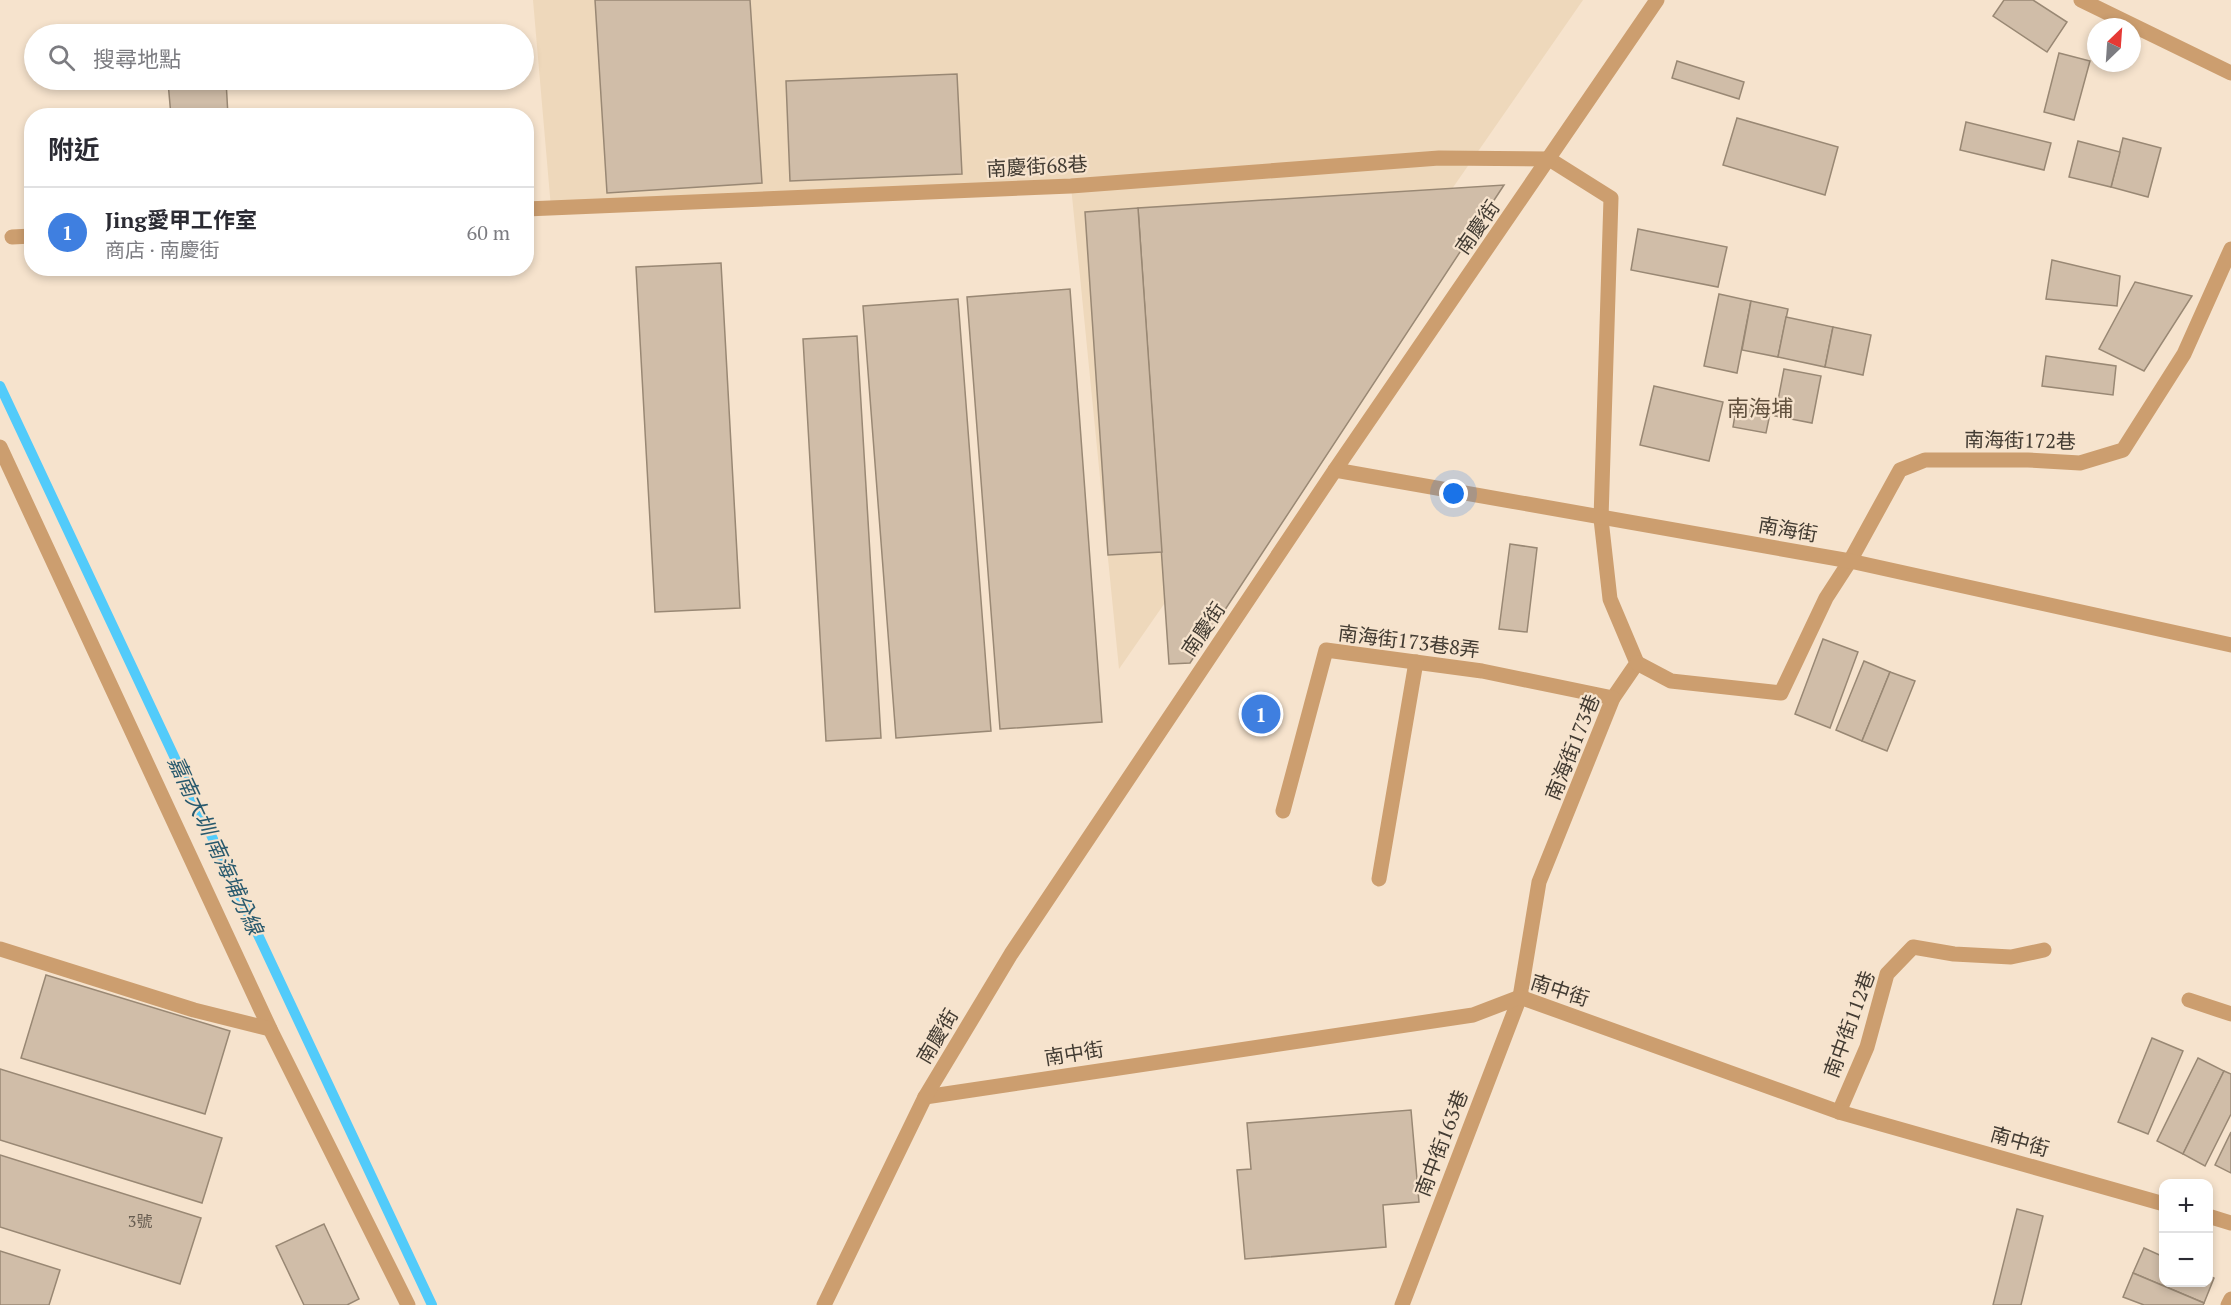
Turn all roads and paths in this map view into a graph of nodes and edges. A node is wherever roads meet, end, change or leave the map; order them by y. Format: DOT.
graph roads {
  1 [pos="1658,0"];
  2 [pos="2081,0"];
  3 [pos="2231,73"];
  4 [pos="1549,159"];
  5 [pos="534,209"];
  6 [pos="24,236"];
  7 [pos="12,237"];
  8 [pos="2231,249"];
  9 [pos="0,447"];
  10 [pos="1335,470"];
  11 [pos="1601,519"];
  12 [pos="1850,561"];
  13 [pos="2231,645"];
  14 [pos="1416,662"];
  15 [pos="1637,663"];
  16 [pos="1613,698"];
  17 [pos="1283,812"];
  18 [pos="1379,879"];
  19 [pos="0,949"];
  20 [pos="2044,950"];
  21 [pos="1520,997"];
  22 [pos="2189,1000"];
  23 [pos="2231,1014"];
  24 [pos="270,1029"];
  25 [pos="925,1097"];
  26 [pos="1839,1112"];
  27 [pos="2159,1203"];
  28 [pos="2213,1218"];
  29 [pos="2231,1223"];
  30 [pos="2231,1299"];
  31 [pos="408,1305"];
  32 [pos="824,1305"];
  33 [pos="1402,1305"];
  34 [pos="2228,1305"];
  1 -- 4 [label="street, 南慶街"];
  2 -- 3 [label="street"];
  4 -- 5 [label="street, 南慶街68巷"];
  4 -- 10 [label="street, 南慶街"];
  4 -- 11 [label="street"];
  6 -- 7 [label="street"];
  8 -- 12 [label="street, 南海街172巷"];
  9 -- 24 [label="street"];
  10 -- 11 [label="street, 南海街"];
  10 -- 25 [label="street, 南慶街"];
  11 -- 12 [label="street, 南海街"];
  11 -- 15 [label="street"];
  12 -- 13 [label="street, 南海街"];
  12 -- 15 [label="street, 南海街172巷"];
  14 -- 16 [label="street, 南海街173巷8弄"];
  14 -- 17 [label="street, 南海街173巷8弄"];
  14 -- 18 [label="street"];
  15 -- 16 [label="street, 南海街173巷"];
  16 -- 21 [label="street, 南海街173巷"];
  19 -- 24 [label="street"];
  20 -- 26 [label="street, 南中街112巷"];
  21 -- 25 [label="street, 南中街"];
  21 -- 26 [label="street, 南中街"];
  21 -- 33 [label="street, 南中街163巷"];
  22 -- 23 [label="street"];
  24 -- 31 [label="street"];
  25 -- 32 [label="street, 南慶街"];
  26 -- 27 [label="street, 南中街"];
  28 -- 29 [label="street"];
  30 -- 34 [label="street"];
}
